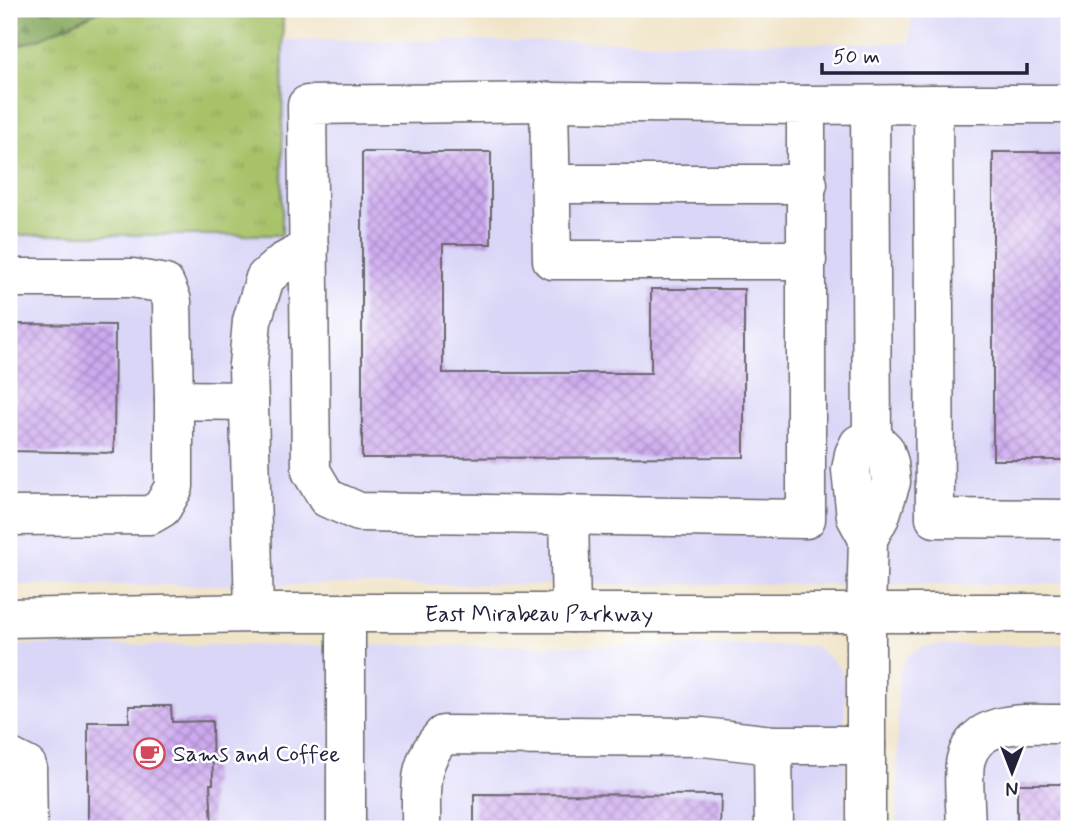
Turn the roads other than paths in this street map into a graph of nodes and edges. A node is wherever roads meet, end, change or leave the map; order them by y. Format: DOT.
graph roads {
  1 [pos="549,102"];
  2 [pos="933,104"];
  3 [pos="1069,104"];
  4 [pos="806,105"];
  5 [pos="870,106"];
  6 [pos="550,184"];
  7 [pos="807,184"];
  8 [pos="309,248"];
  9 [pos="807,260"];
  10 [pos="9,278"];
  11 [pos="174,400"];
  12 [pos="249,401"];
  13 [pos="569,514"];
  14 [pos="9,516"];
  15 [pos="806,519"];
  16 [pos="935,519"];
  17 [pos="1069,519"];
  18 [pos="868,524"];
  19 [pos="866,613"];
  20 [pos="1069,613"];
  21 [pos="254,614"];
  22 [pos="346,614"];
  23 [pos="571,614"];
  24 [pos="9,618"];
  25 [pos="1069,724"];
  26 [pos="773,745"];
  27 [pos="866,746"];
  28 [pos="9,757"];
  29 [pos="28,829"];
  30 [pos="346,829"];
  31 [pos="421,829"];
  32 [pos="774,829"];
  33 [pos="866,829"];
  34 [pos="965,829"];
  1 -- 4 [label="street"];
  1 -- 6 [label="street"];
  1 -- 8 [label="street"];
  2 -- 3 [label="street"];
  2 -- 5 [label="street"];
  2 -- 16 [label="street"];
  4 -- 5 [label="street"];
  4 -- 7 [label="street"];
  5 -- 18 [label="street"];
  6 -- 7 [label="street"];
  6 -- 9 [label="street"];
  7 -- 9 [label="street"];
  8 -- 12 [label="street"];
  8 -- 13 [label="street"];
  9 -- 15 [label="street"];
  10 -- 11 [label="street"];
  11 -- 12 [label="street"];
  11 -- 14 [label="street"];
  12 -- 21 [label="street"];
  13 -- 15 [label="street"];
  13 -- 23 [label="street"];
  15 -- 18 [label="street"];
  16 -- 17 [label="street"];
  16 -- 18 [label="street"];
  18 -- 19 [label="street"];
  19 -- 20 [label="street, East Mirabeau Parkway"];
  19 -- 23 [label="street, East Mirabeau Parkway"];
  19 -- 27 [label="street"];
  21 -- 22 [label="street, East Mirabeau Parkway"];
  21 -- 24 [label="street, East Mirabeau Parkway"];
  22 -- 23 [label="street, East Mirabeau Parkway"];
  22 -- 30 [label="street"];
  25 -- 34 [label="street"];
  26 -- 27 [label="street"];
  26 -- 31 [label="street"];
  26 -- 32 [label="street"];
  27 -- 33 [label="street"];
  28 -- 29 [label="street"];
}
